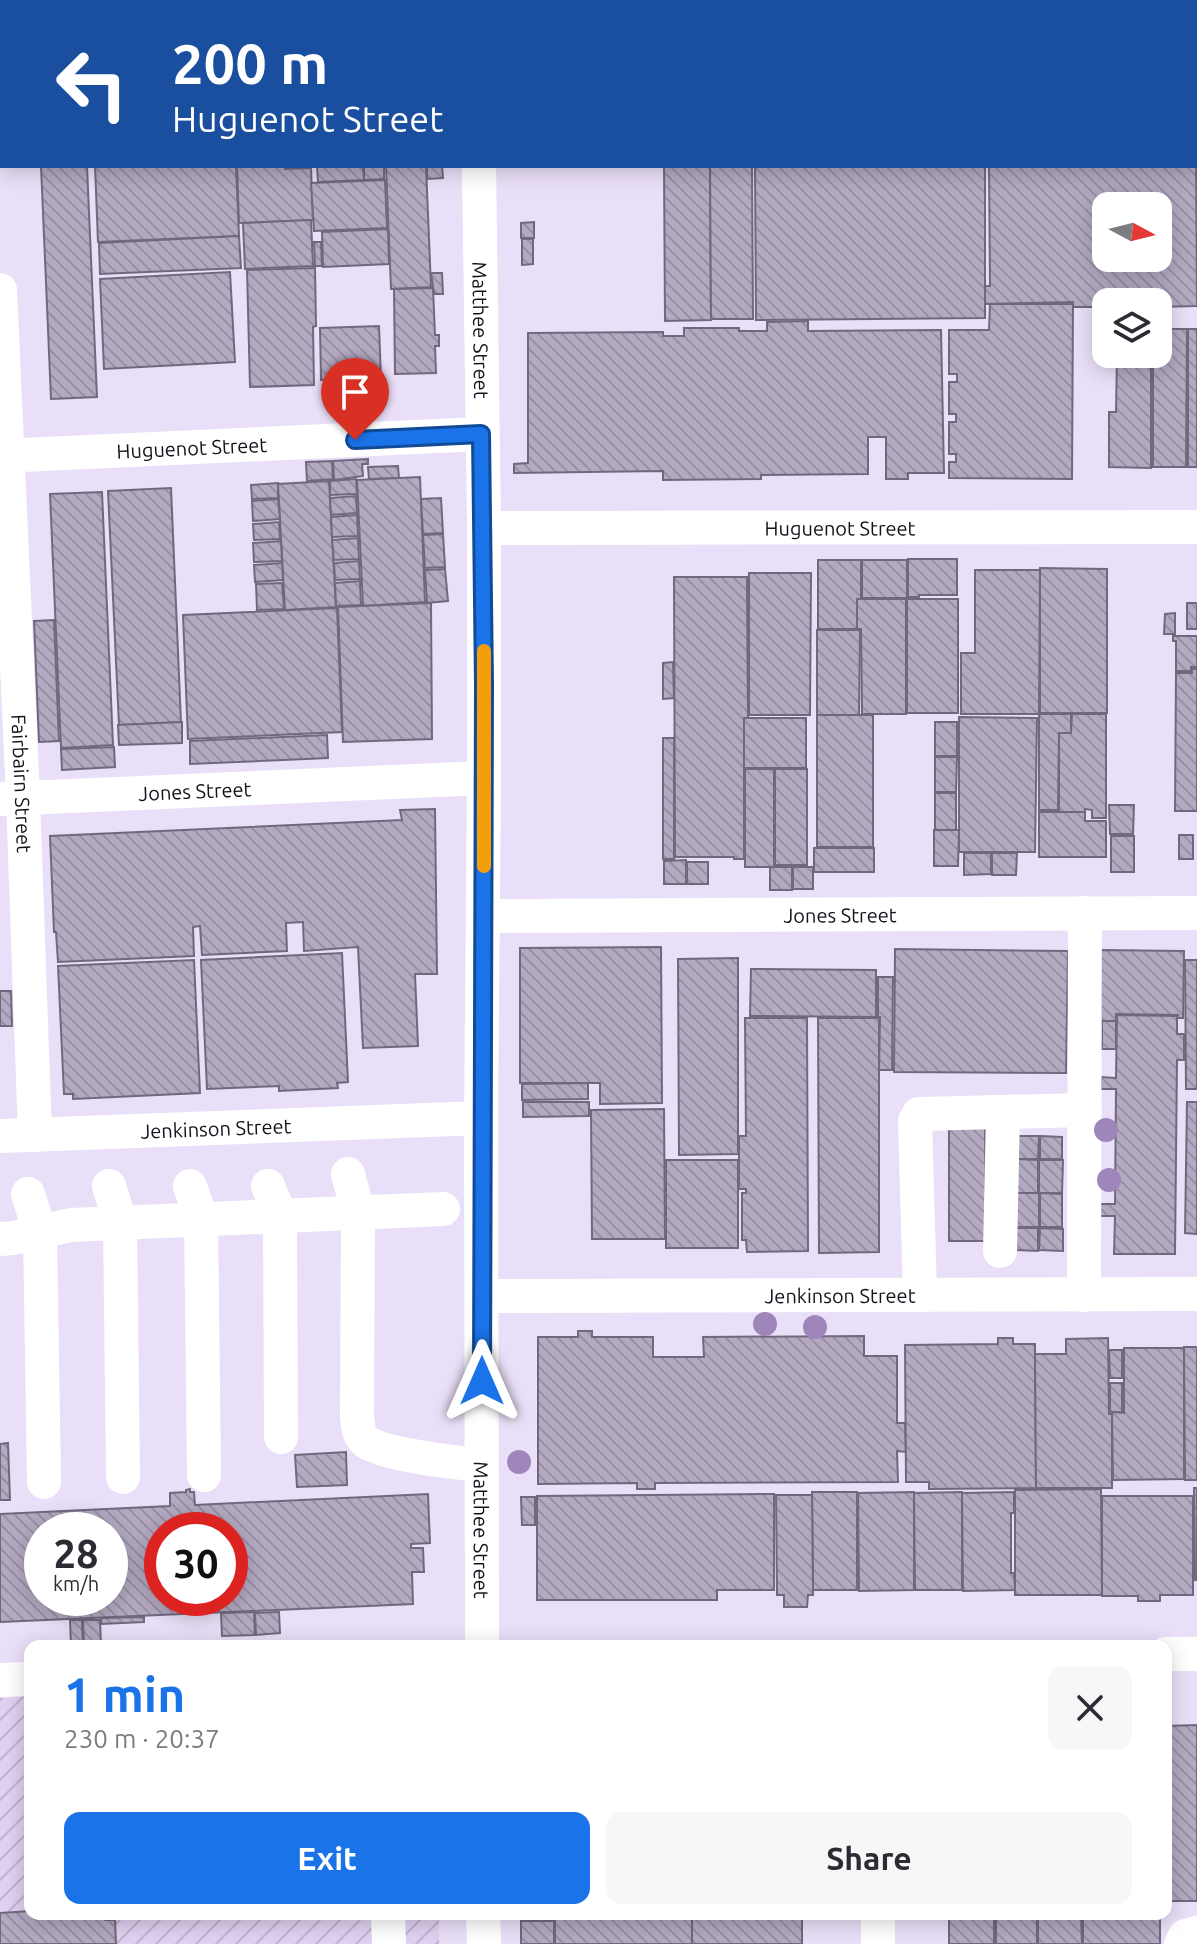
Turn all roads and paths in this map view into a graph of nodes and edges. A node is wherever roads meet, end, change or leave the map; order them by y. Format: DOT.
graph roads {
  1 [pos="479,168"];
  2 [pos="0,290"];
  3 [pos="481,434"];
  4 [pos="3,456"];
  5 [pos="1197,527"];
  6 [pos="484,528"];
  7 [pos="484,778"];
  8 [pos="12,798"];
  9 [pos="1085,913"];
  10 [pos="1197,913"];
  11 [pos="484,916"];
  12 [pos="1085,1110"];
  13 [pos="1003,1112"];
  14 [pos="481,1118"];
  15 [pos="35,1135"];
  16 [pos="0,1136"];
  17 [pos="348,1174"];
  18 [pos="109,1186"];
  19 [pos="190,1186"];
  20 [pos="28,1194"];
  21 [pos="274,1200"];
  22 [pos="443,1209"];
  23 [pos="358,1212"];
  24 [pos="201,1218"];
  25 [pos="120,1222"];
  26 [pos="40,1232"];
  27 [pos="0,1239"];
  28 [pos="1000,1251"];
  29 [pos="1197,1294"];
  30 [pos="920,1295"];
  31 [pos="1084,1295"];
  32 [pos="482,1296"];
  33 [pos="281,1437"];
  34 [pos="481,1465"];
  35 [pos="204,1475"];
  36 [pos="123,1477"];
  37 [pos="44,1482"];
  38 [pos="482,1640"];
  39 [pos="1172,1654"];
  40 [pos="1197,1654"];
  41 [pos="24,1679"];
  42 [pos="0,1680"];
  43 [pos="388,1920"];
  44 [pos="483,1920"];
  45 [pos="878,1920"];
  46 [pos="1197,1933"];
  47 [pos="389,1944"];
  48 [pos="484,1944"];
  49 [pos="878,1944"];
  50 [pos="1181,1944"];
  1 -- 3 [label="street, Matthee Street"];
  2 -- 4 [label="street, Fairbairn Street"];
  3 -- 4 [label="street, Huguenot Street"];
  3 -- 6 [label="street, Matthee Street"];
  4 -- 8 [label="street, Fairbairn Street"];
  5 -- 6 [label="street, Huguenot Street"];
  6 -- 7 [label="street, Matthee Street"];
  7 -- 8 [label="street, Jones Street"];
  7 -- 11 [label="street, Matthee Street"];
  8 -- 15 [label="street, Fairbairn Street"];
  9 -- 10 [label="street, Jones Street"];
  9 -- 11 [label="street, Jones Street"];
  9 -- 12 [label="street"];
  11 -- 14 [label="street, Matthee Street"];
  12 -- 13 [label="street"];
  12 -- 31 [label="street"];
  13 -- 28 [label="street"];
  13 -- 30 [label="street"];
  14 -- 15 [label="street, Jenkinson Street"];
  14 -- 32 [label="street, Matthee Street"];
  15 -- 16 [label="street, Jenkinson Street"];
  17 -- 23 [label="street"];
  18 -- 25 [label="street"];
  19 -- 24 [label="street"];
  20 -- 26 [label="street"];
  21 -- 23 [label="street"];
  21 -- 24 [label="street"];
  21 -- 33 [label="street"];
  22 -- 23 [label="street"];
  23 -- 34 [label="street"];
  24 -- 25 [label="street"];
  24 -- 35 [label="street"];
  25 -- 26 [label="street"];
  25 -- 36 [label="street"];
  26 -- 27 [label="street"];
  26 -- 37 [label="street"];
  29 -- 31 [label="street, Jenkinson Street"];
  30 -- 31 [label="street, Jenkinson Street"];
  30 -- 32 [label="street, Jenkinson Street"];
  32 -- 34 [label="street, Matthee Street"];
  34 -- 38 [label="street, Matthee Street"];
  39 -- 40 [label="street"];
  41 -- 42 [label="street"];
  43 -- 47 [label="street"];
  44 -- 48 [label="street"];
  45 -- 49 [label="street"];
  46 -- 50 [label="street"];
}
